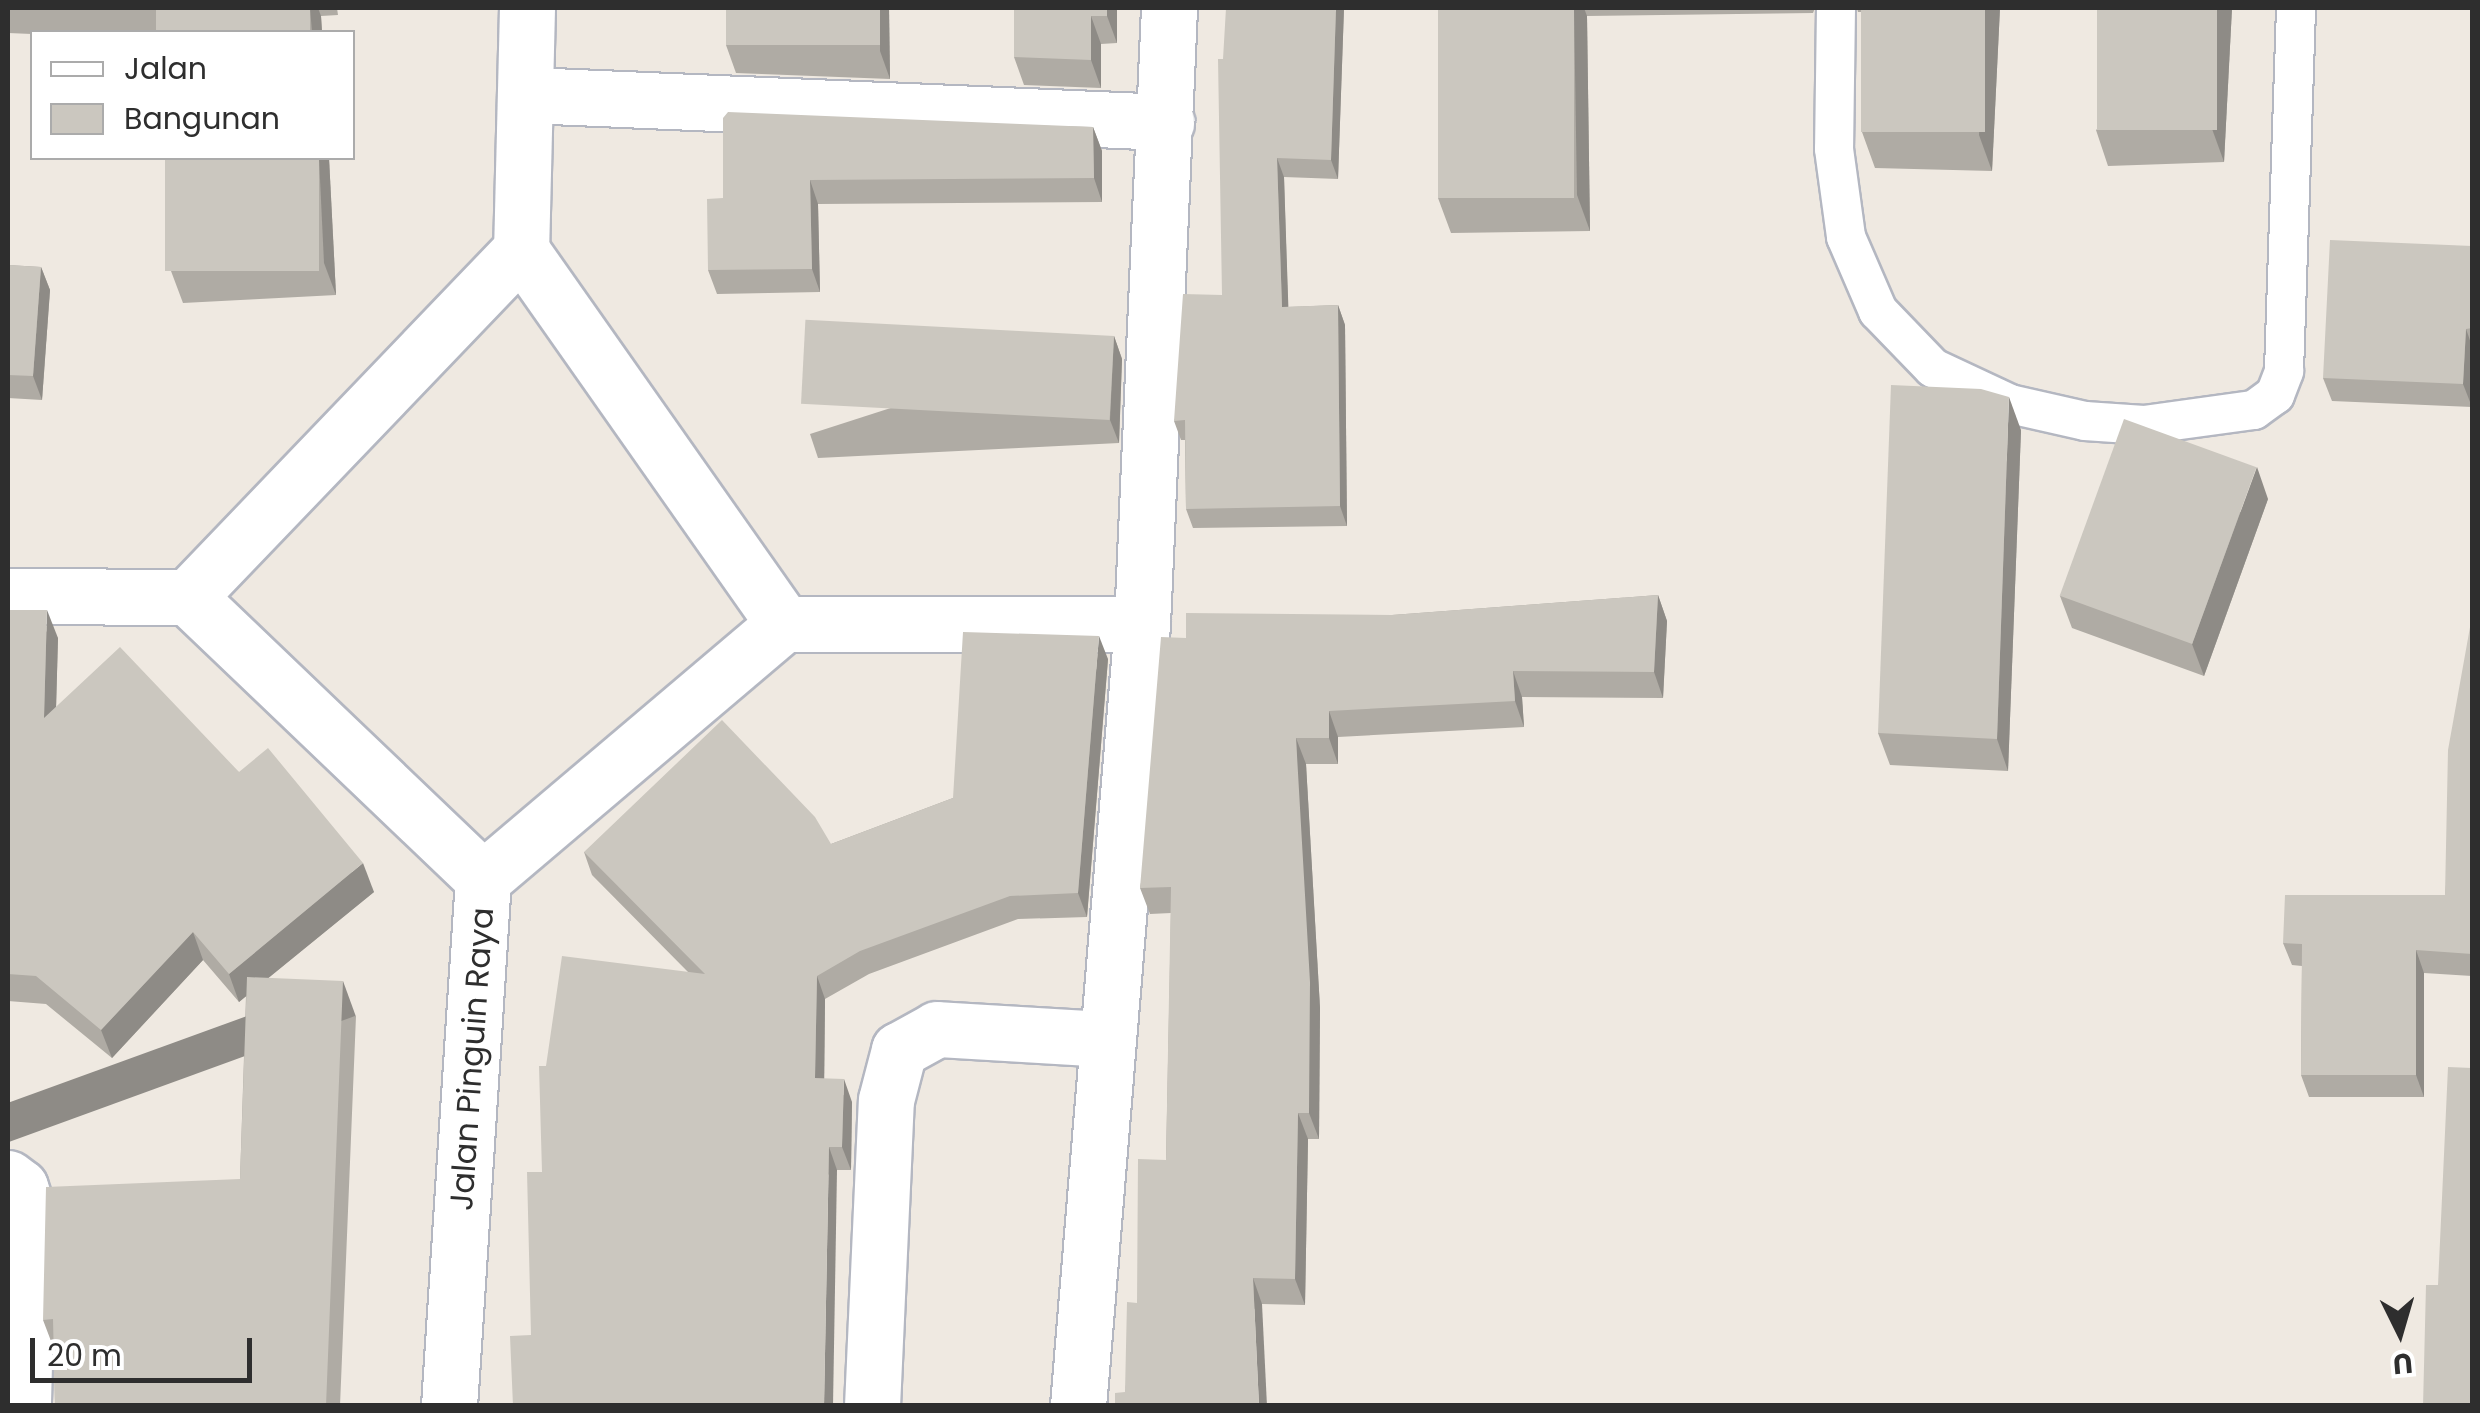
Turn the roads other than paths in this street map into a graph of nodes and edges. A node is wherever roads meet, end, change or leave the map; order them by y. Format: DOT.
graph roads {
  1 [pos="527,8"];
  2 [pos="1169,8"];
  3 [pos="1836,8"];
  4 [pos="2296,8"];
  5 [pos="528,95"];
  6 [pos="1166,122"];
  7 [pos="522,250"];
  8 [pos="8,596"];
  9 [pos="188,597"];
  10 [pos="784,624"];
  11 [pos="1142,624"];
  12 [pos="483,880"];
  13 [pos="1104,1039"];
  14 [pos="8,1178"];
  15 [pos="24,1406"];
  16 [pos="449,1406"];
  17 [pos="872,1406"];
  18 [pos="1078,1406"];
  1 -- 5 [label="street"];
  2 -- 6 [label="street"];
  3 -- 4 [label="lane"];
  5 -- 6 [label="street"];
  5 -- 7 [label="street"];
  6 -- 11 [label="street"];
  7 -- 9 [label="street"];
  7 -- 10 [label="street"];
  8 -- 9 [label="street"];
  9 -- 12 [label="street, Jalan Pinguin Raya"];
  10 -- 11 [label="street"];
  10 -- 12 [label="street"];
  11 -- 13 [label="street"];
  12 -- 16 [label="street, Jalan Pinguin Raya"];
  13 -- 17 [label="street"];
  13 -- 18 [label="street"];
  14 -- 15 [label="street"];
}
